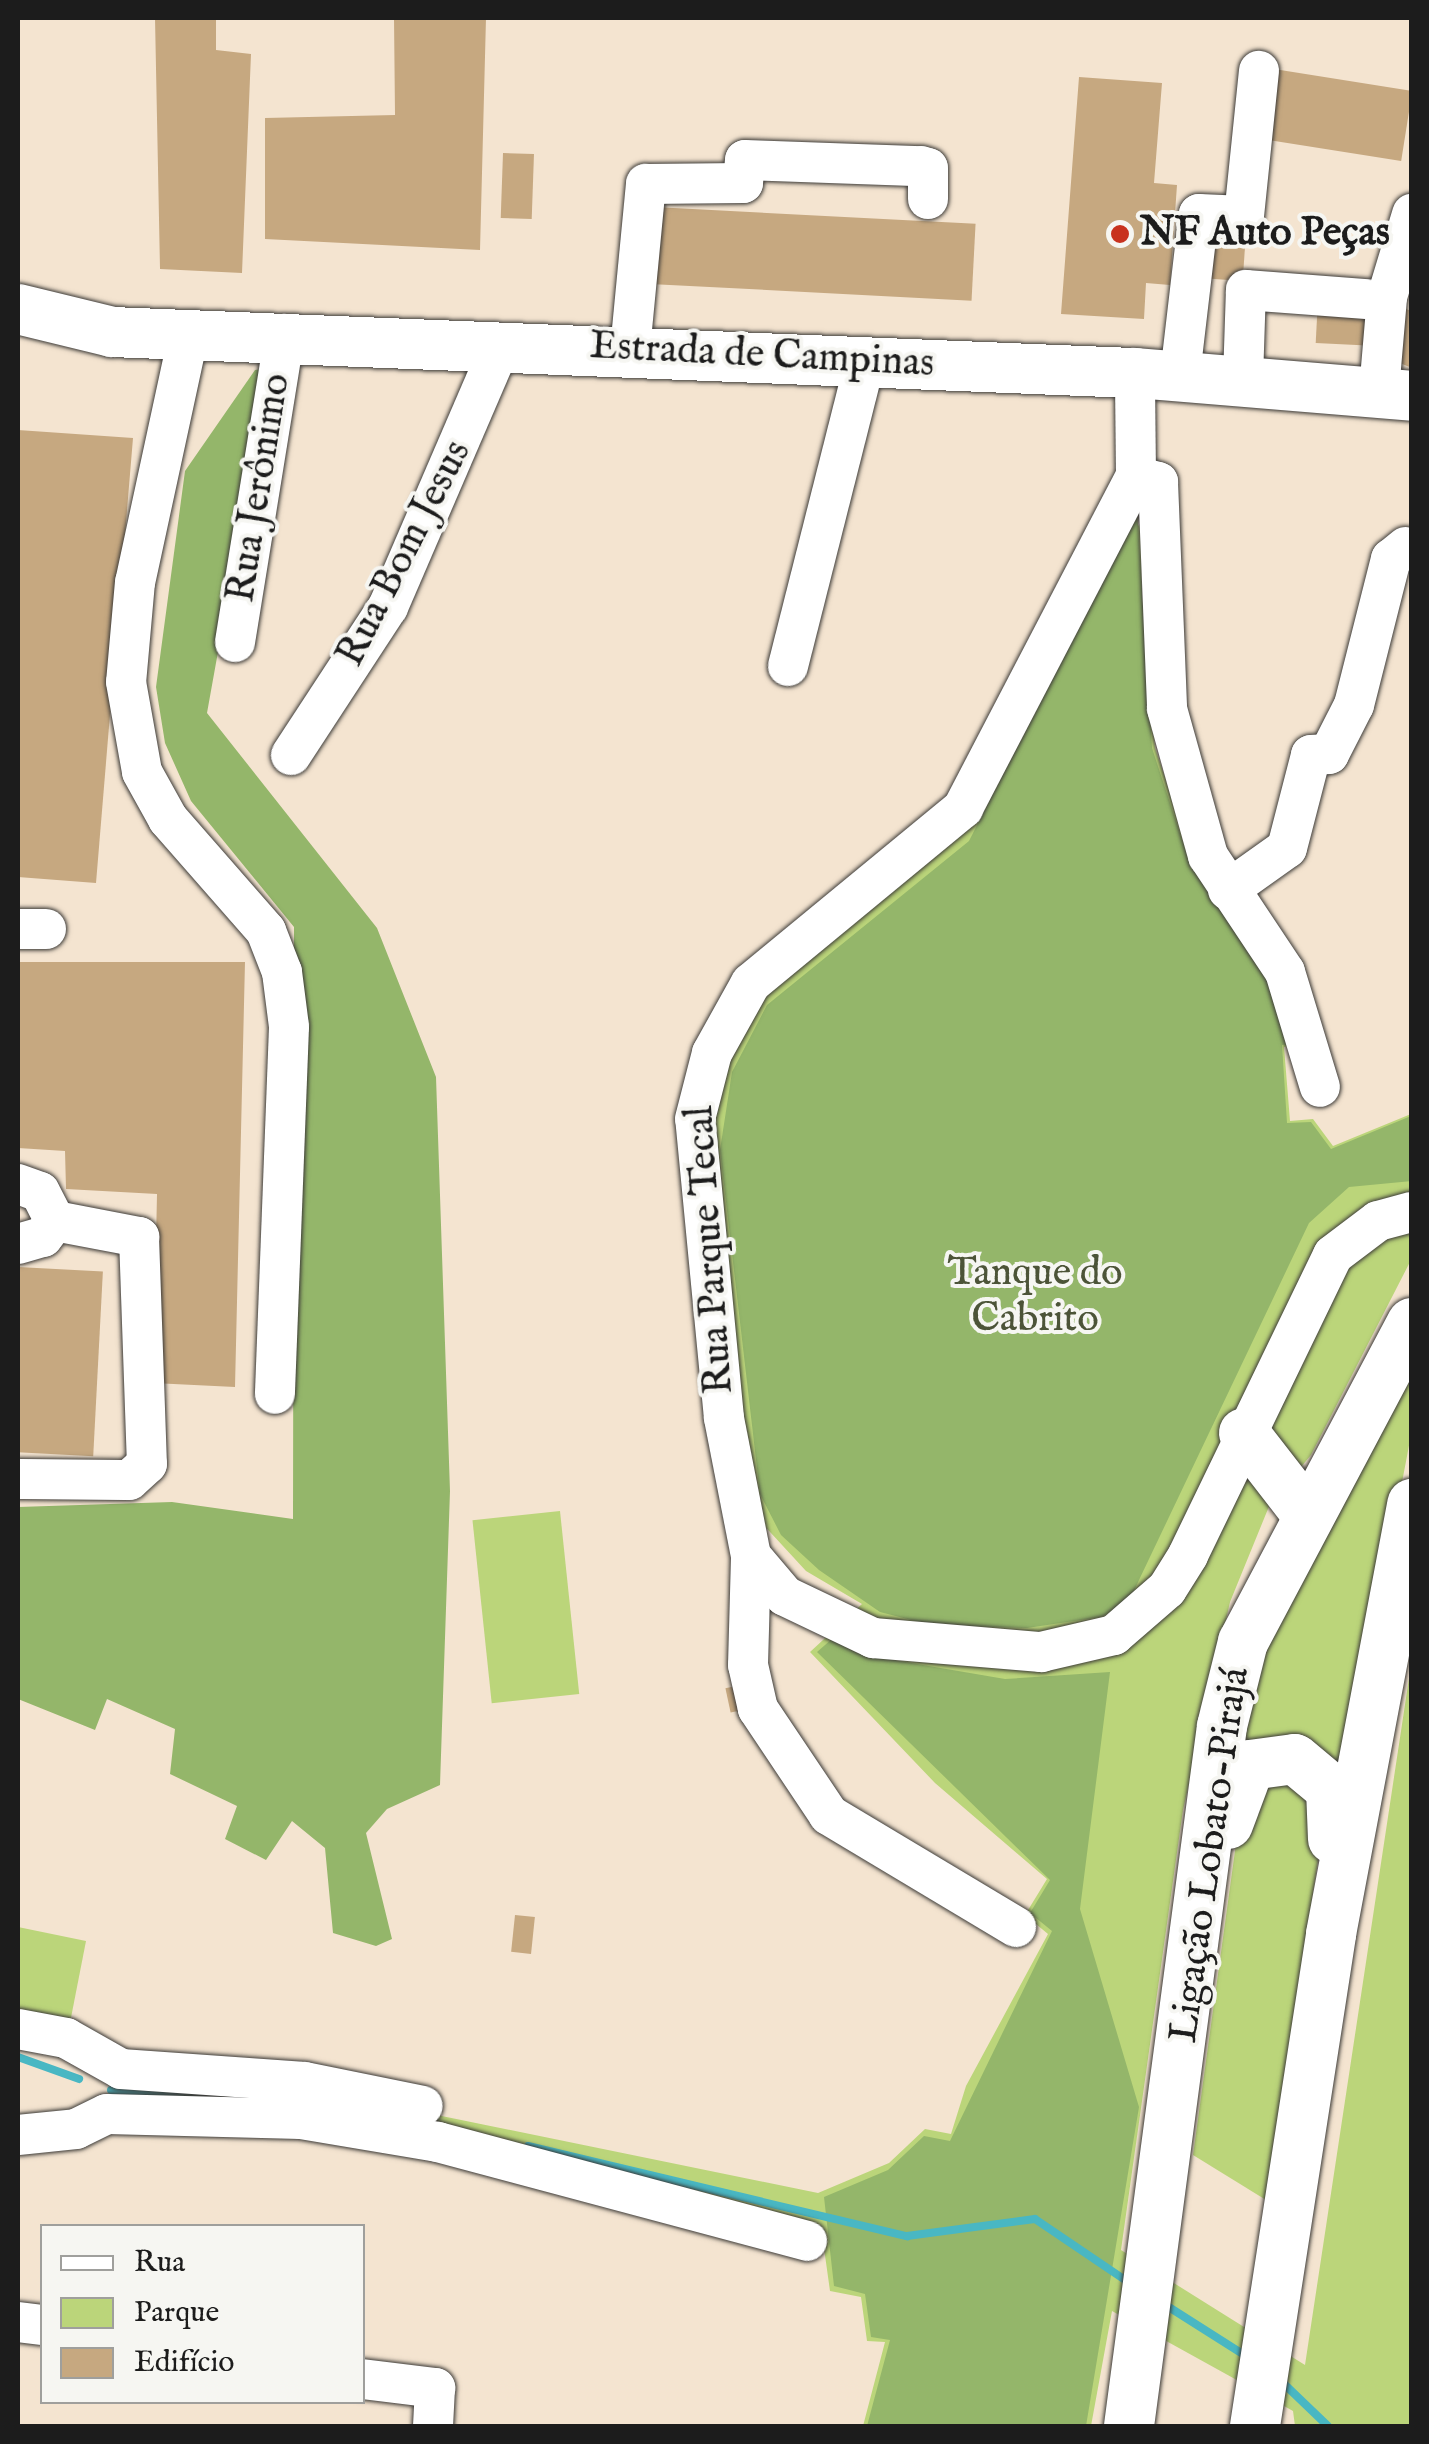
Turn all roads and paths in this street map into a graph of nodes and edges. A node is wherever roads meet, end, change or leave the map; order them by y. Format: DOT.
graph roads {
  1 [pos="1259,72"];
  2 [pos="928,199"];
  3 [pos="1412,214"];
  4 [pos="1368,299"];
  5 [pos="18,309"];
  6 [pos="18,323"];
  7 [pos="89,327"];
  8 [pos="189,334"];
  9 [pos="285,334"];
  10 [pos="501,344"];
  11 [pos="630,350"];
  12 [pos="864,362"];
  13 [pos="1158,374"];
  14 [pos="1243,379"];
  15 [pos="1395,393"];
  16 [pos="1136,476"];
  17 [pos="1406,547"];
  18 [pos="236,642"];
  19 [pos="788,666"];
  20 [pos="291,755"];
  21 [pos="1228,890"];
  22 [pos="1320,1088"];
  23 [pos="18,1184"];
  24 [pos="1412,1212"];
  25 [pos="55,1220"];
  26 [pos="18,1244"];
  27 [pos="1412,1323"];
  28 [pos="275,1394"];
  29 [pos="1244,1433"];
  30 [pos="18,1479"];
  31 [pos="1412,1504"];
  32 [pos="1306,1512"];
  33 [pos="751,1556"];
  34 [pos="1412,1621"];
  35 [pos="1374,1687"];
  36 [pos="1016,1927"];
  37 [pos="1331,1934"];
  38 [pos="1193,1976"];
  39 [pos="18,2030"];
  40 [pos="120,2069"];
  41 [pos="267,2078"];
  42 [pos="424,2106"];
  43 [pos="107,2114"];
  44 [pos="267,2118"];
  45 [pos="18,2135"];
  46 [pos="807,2241"];
  47 [pos="365,2379"];
  48 [pos="432,2426"];
  49 [pos="1130,2426"];
  50 [pos="1255,2426"];
  1 -- 13 [label="street, Rua Parque Tecal"];
  2 -- 11 [label="street"];
  3 -- 15 [label="street"];
  4 -- 14 [label="street"];
  5 -- 7 [label="main road, Estrada de Campinas"];
  6 -- 7 [label="street"];
  7 -- 8 [label="main road, Estrada de Campinas"];
  8 -- 9 [label="main road, Estrada de Campinas"];
  8 -- 28 [label="street"];
  9 -- 10 [label="main road, Estrada de Campinas"];
  9 -- 18 [label="street, Rua Jerônimo"];
  10 -- 11 [label="main road, Estrada de Campinas"];
  10 -- 20 [label="street, Rua Bom Jesus"];
  11 -- 12 [label="main road, Estrada de Campinas"];
  12 -- 13 [label="main road, Estrada de Campinas"];
  12 -- 19 [label="street"];
  13 -- 14 [label="main road, Estrada de Campinas"];
  13 -- 16 [label="street, Rua Parque Tecal"];
  14 -- 15 [label="main road, Estrada de Campinas"];
  16 -- 21 [label="street"];
  16 -- 33 [label="street, Rua Parque Tecal"];
  17 -- 21 [label="street"];
  21 -- 22 [label="street"];
  23 -- 25 [label="street"];
  24 -- 29 [label="street"];
  25 -- 26 [label="street"];
  25 -- 30 [label="street"];
  27 -- 32 [label="main road, Ligação Lobato-Pirajá"];
  29 -- 32 [label="main road"];
  29 -- 33 [label="street"];
  31 -- 35 [label="main road"];
  32 -- 38 [label="main road, Ligação Lobato-Pirajá"];
  33 -- 36 [label="street, Rua Parque Tecal"];
  34 -- 35 [label="street"];
  35 -- 37 [label="main road"];
  37 -- 38 [label="main road"];
  37 -- 50 [label="main road"];
  38 -- 49 [label="main road, Ligação Lobato-Pirajá"];
  39 -- 40 [label="street"];
  40 -- 41 [label="street"];
  40 -- 43 [label="street"];
  41 -- 42 [label="street"];
  41 -- 44 [label="street"];
  43 -- 44 [label="street"];
  43 -- 45 [label="street"];
  44 -- 46 [label="street"];
  47 -- 48 [label="street"];
}
